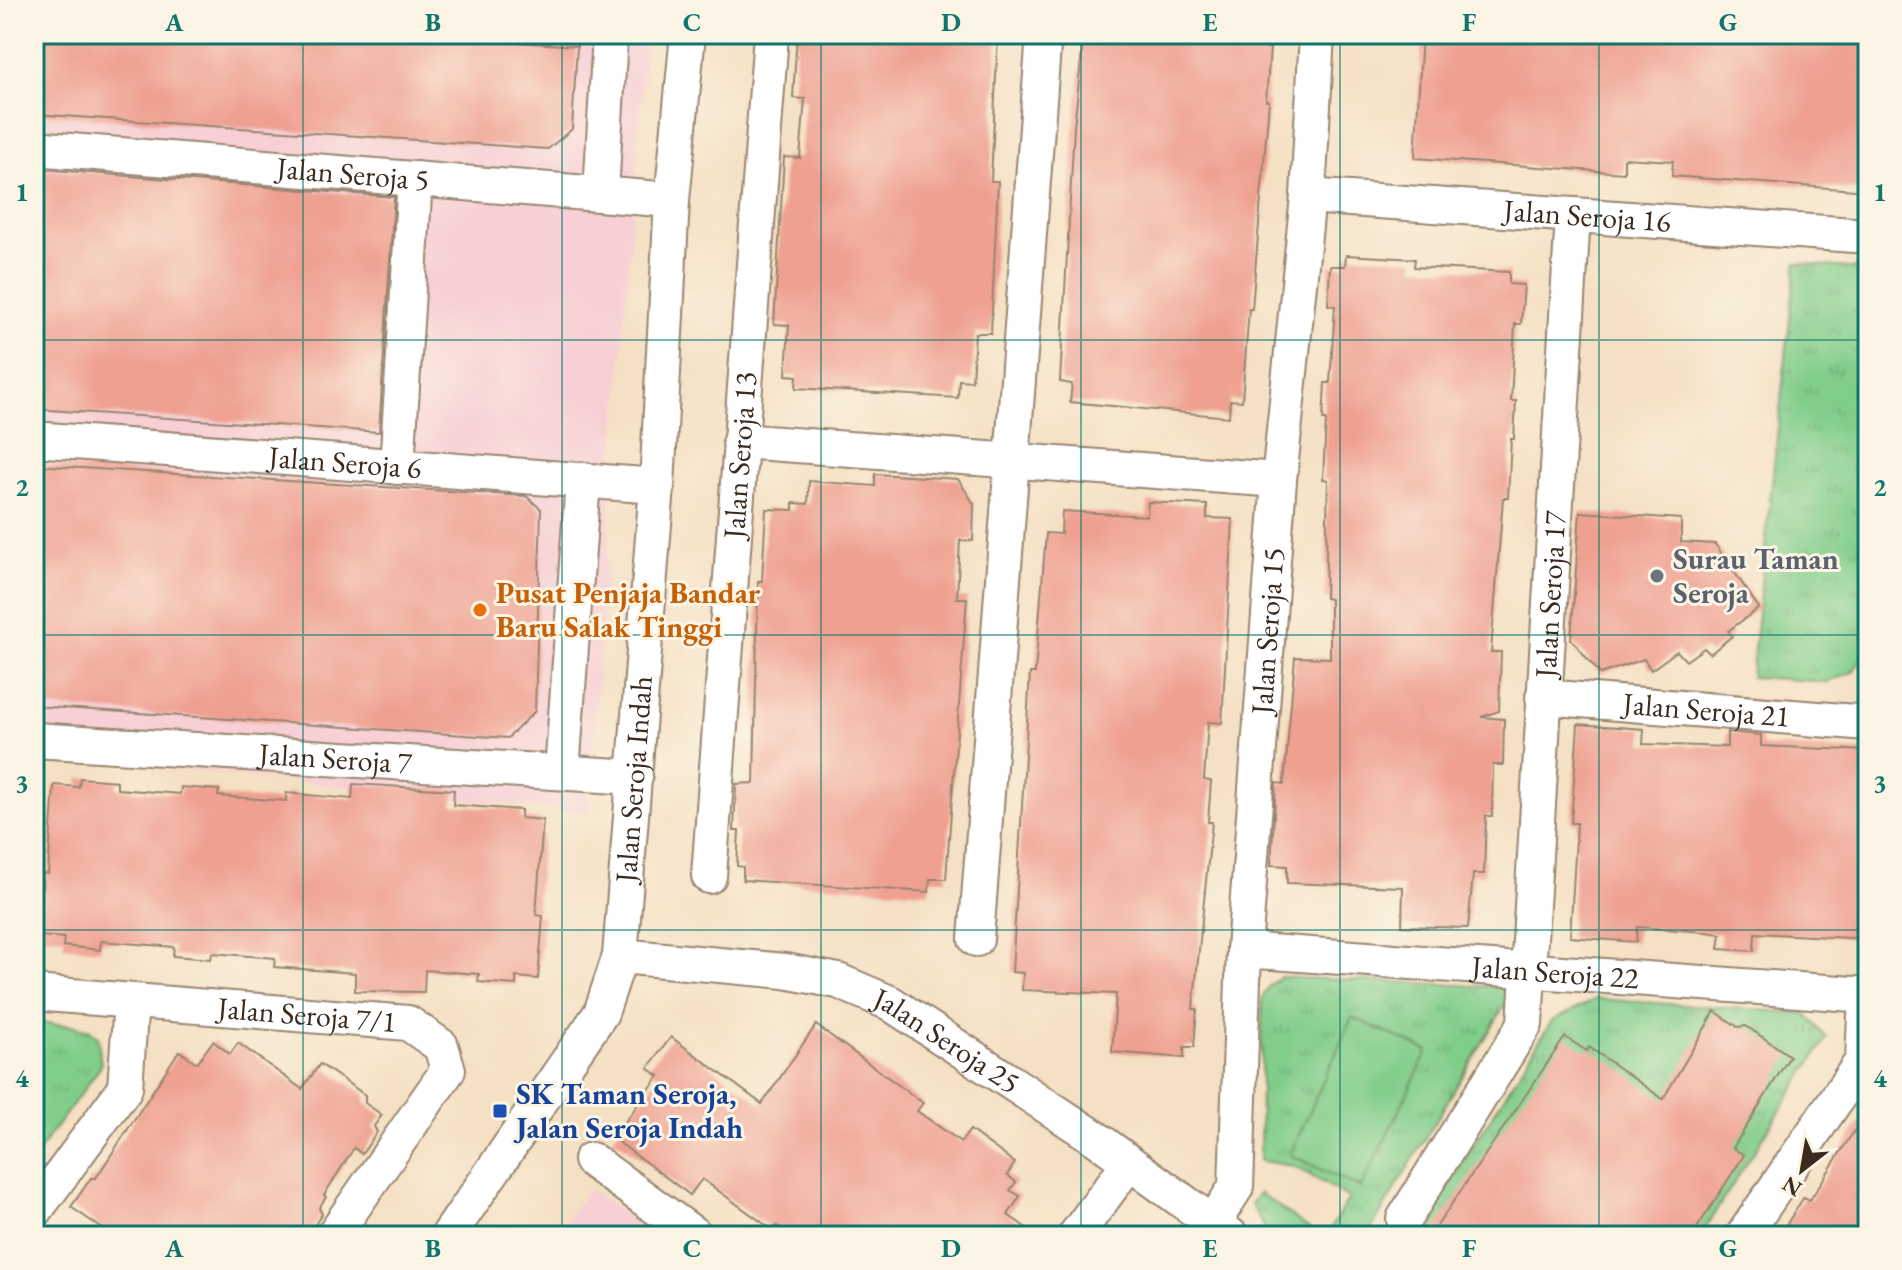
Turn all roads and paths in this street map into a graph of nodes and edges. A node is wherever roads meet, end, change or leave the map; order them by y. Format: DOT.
graph roads {
  1 [pos="610,34"];
  2 [pos="688,34"];
  3 [pos="771,34"];
  4 [pos="1044,34"];
  5 [pos="1317,34"];
  6 [pos="34,148"];
  7 [pos="415,179"];
  8 [pos="601,194"];
  9 [pos="1308,196"];
  10 [pos="672,200"];
  11 [pos="1573,215"];
  12 [pos="1868,236"];
  13 [pos="34,439"];
  14 [pos="740,441"];
  15 [pos="1012,462"];
  16 [pos="397,467"];
  17 [pos="583,480"];
  18 [pos="1279,480"];
  19 [pos="657,486"];
  20 [pos="1543,697"];
  21 [pos="1868,723"];
  22 [pos="34,740"];
  23 [pos="562,772"];
  24 [pos="635,777"];
  25 [pos="709,876"];
  26 [pos="976,939"];
  27 [pos="1244,950"];
  28 [pos="620,956"];
  29 [pos="1526,971"];
  30 [pos="34,993"];
  31 [pos="1867,995"];
  32 [pos="131,1001"];
  33 [pos="591,1160"];
  34 [pos="1129,1163"];
  35 [pos="34,1212"];
  36 [pos="1404,1219"];
  37 [pos="1222,1229"];
  38 [pos="333,1236"];
  39 [pos="448,1236"];
  40 [pos="696,1236"];
  41 [pos="1075,1236"];
  42 [pos="1743,1236"];
  1 -- 8 [label="street"];
  2 -- 10 [label="street, Jalan Seroja Indah"];
  3 -- 14 [label="street, Jalan Seroja 13"];
  4 -- 15 [label="street"];
  5 -- 9 [label="street, Jalan Seroja 15"];
  6 -- 7 [label="street, Jalan Seroja 5"];
  7 -- 8 [label="street, Jalan Seroja 5"];
  7 -- 16 [label="street"];
  8 -- 10 [label="street, Jalan Seroja 5"];
  9 -- 11 [label="street, Jalan Seroja 16"];
  9 -- 18 [label="street, Jalan Seroja 15"];
  10 -- 19 [label="street, Jalan Seroja Indah"];
  11 -- 12 [label="street, Jalan Seroja 16"];
  11 -- 20 [label="street, Jalan Seroja 17"];
  13 -- 16 [label="street, Jalan Seroja 6"];
  14 -- 15 [label="street"];
  14 -- 25 [label="street, Jalan Seroja 13"];
  15 -- 18 [label="street"];
  15 -- 26 [label="street"];
  16 -- 17 [label="street, Jalan Seroja 6"];
  17 -- 19 [label="street, Jalan Seroja 6"];
  17 -- 23 [label="street"];
  18 -- 27 [label="street, Jalan Seroja 15"];
  19 -- 24 [label="street, Jalan Seroja Indah"];
  20 -- 21 [label="street, Jalan Seroja 21"];
  20 -- 29 [label="street, Jalan Seroja 17"];
  22 -- 23 [label="street, Jalan Seroja 7"];
  23 -- 24 [label="street, Jalan Seroja 7"];
  24 -- 28 [label="street, Jalan Seroja Indah"];
  27 -- 29 [label="street, Jalan Seroja 22"];
  27 -- 37 [label="street, Jalan Seroja 15"];
  28 -- 34 [label="street, Jalan Seroja 25"];
  28 -- 39 [label="street, Jalan Seroja Indah"];
  29 -- 31 [label="street, Jalan Seroja 22"];
  29 -- 36 [label="street, Jalan Seroja 17"];
  30 -- 32 [label="street, Jalan Seroja 7/1"];
  31 -- 42 [label="street"];
  32 -- 35 [label="street"];
  32 -- 38 [label="street, Jalan Seroja 7/1"];
  33 -- 40 [label="street"];
  34 -- 37 [label="street, Jalan Seroja 25"];
  34 -- 41 [label="street"];
}
